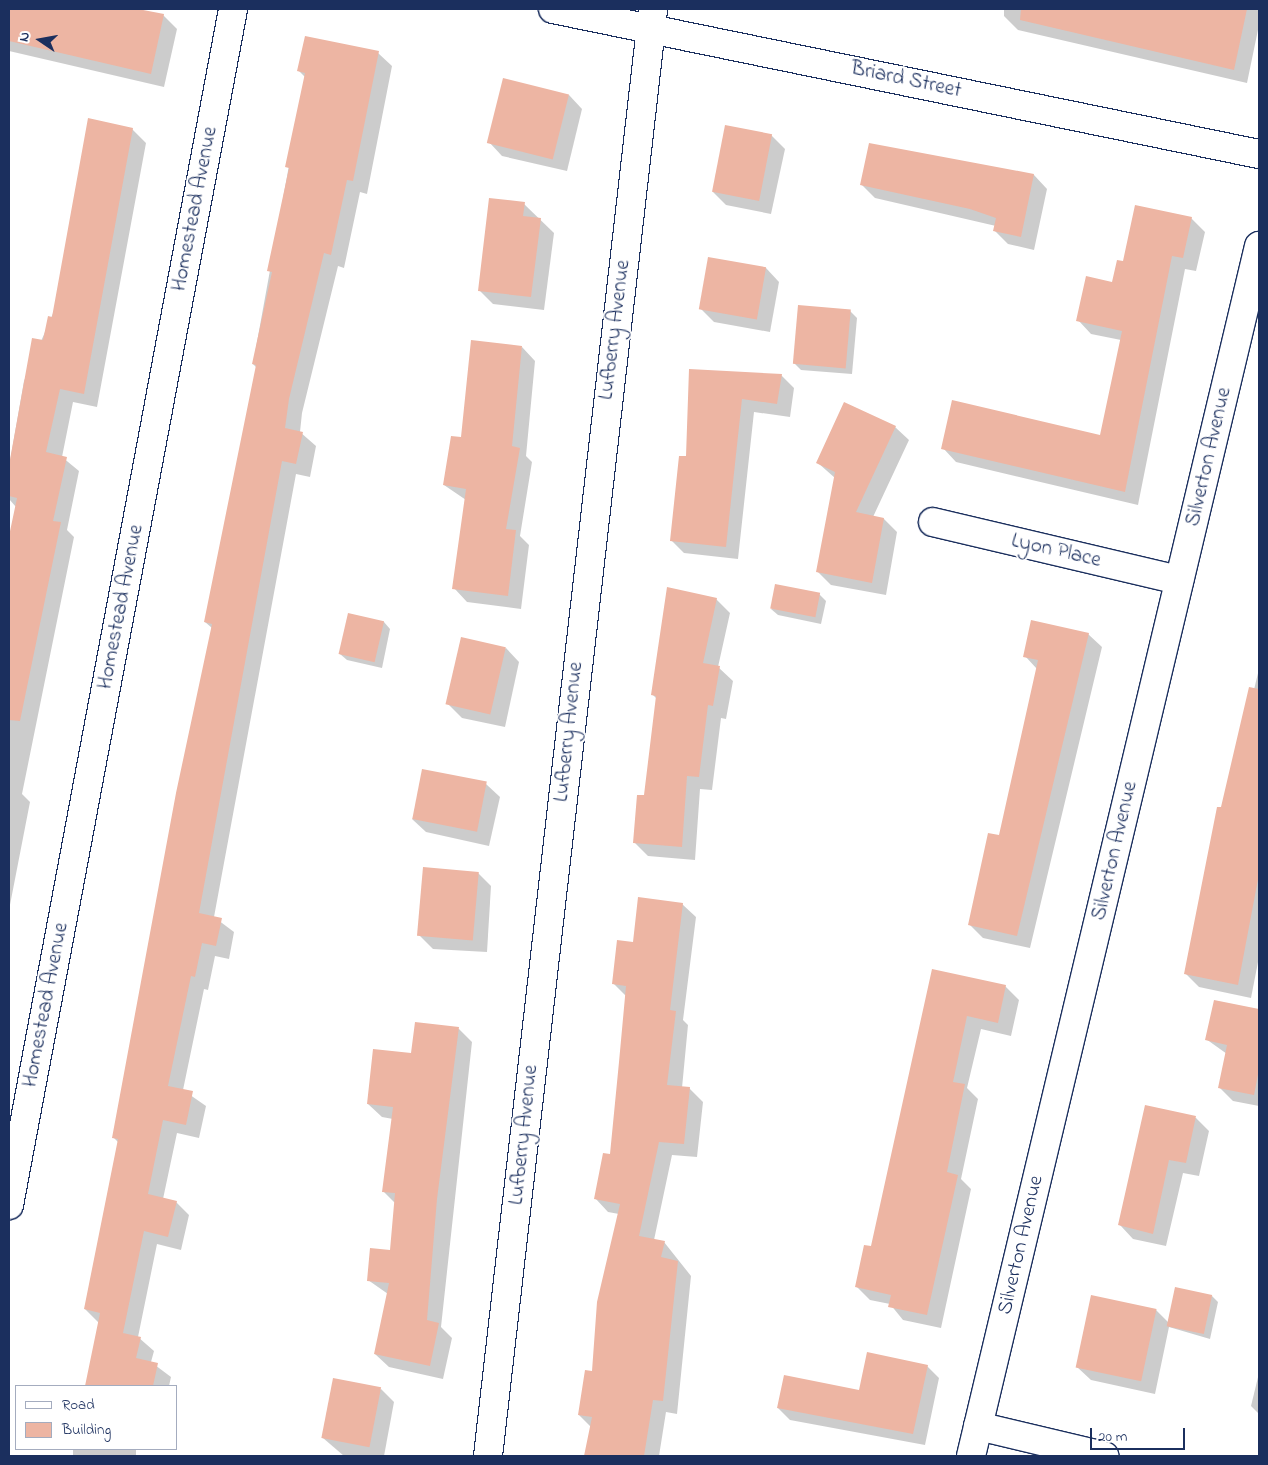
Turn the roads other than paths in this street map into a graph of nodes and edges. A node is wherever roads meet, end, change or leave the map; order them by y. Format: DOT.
graph roads {
  1 [pos="233,9"];
  2 [pos="553,9"];
  3 [pos="652,17"];
  4 [pos="1259,154"];
  5 [pos="1259,246"];
  6 [pos="933,522"];
  7 [pos="1179,580"];
  8 [pos="9,1205"];
  9 [pos="978,1426"];
  10 [pos="488,1456"];
  11 [pos="971,1456"];
  12 [pos="1104,1456"];
  1 -- 8 [label="street, Homestead Avenue"];
  2 -- 3 [label="street, Briard Street"];
  3 -- 4 [label="street, Briard Street"];
  3 -- 10 [label="street, Lufberry Avenue"];
  5 -- 7 [label="street, Silverton Avenue"];
  6 -- 7 [label="street, Lyon Place"];
  7 -- 9 [label="street, Silverton Avenue"];
  9 -- 11 [label="street, Silverton Avenue"];
  9 -- 12 [label="street"];
}
